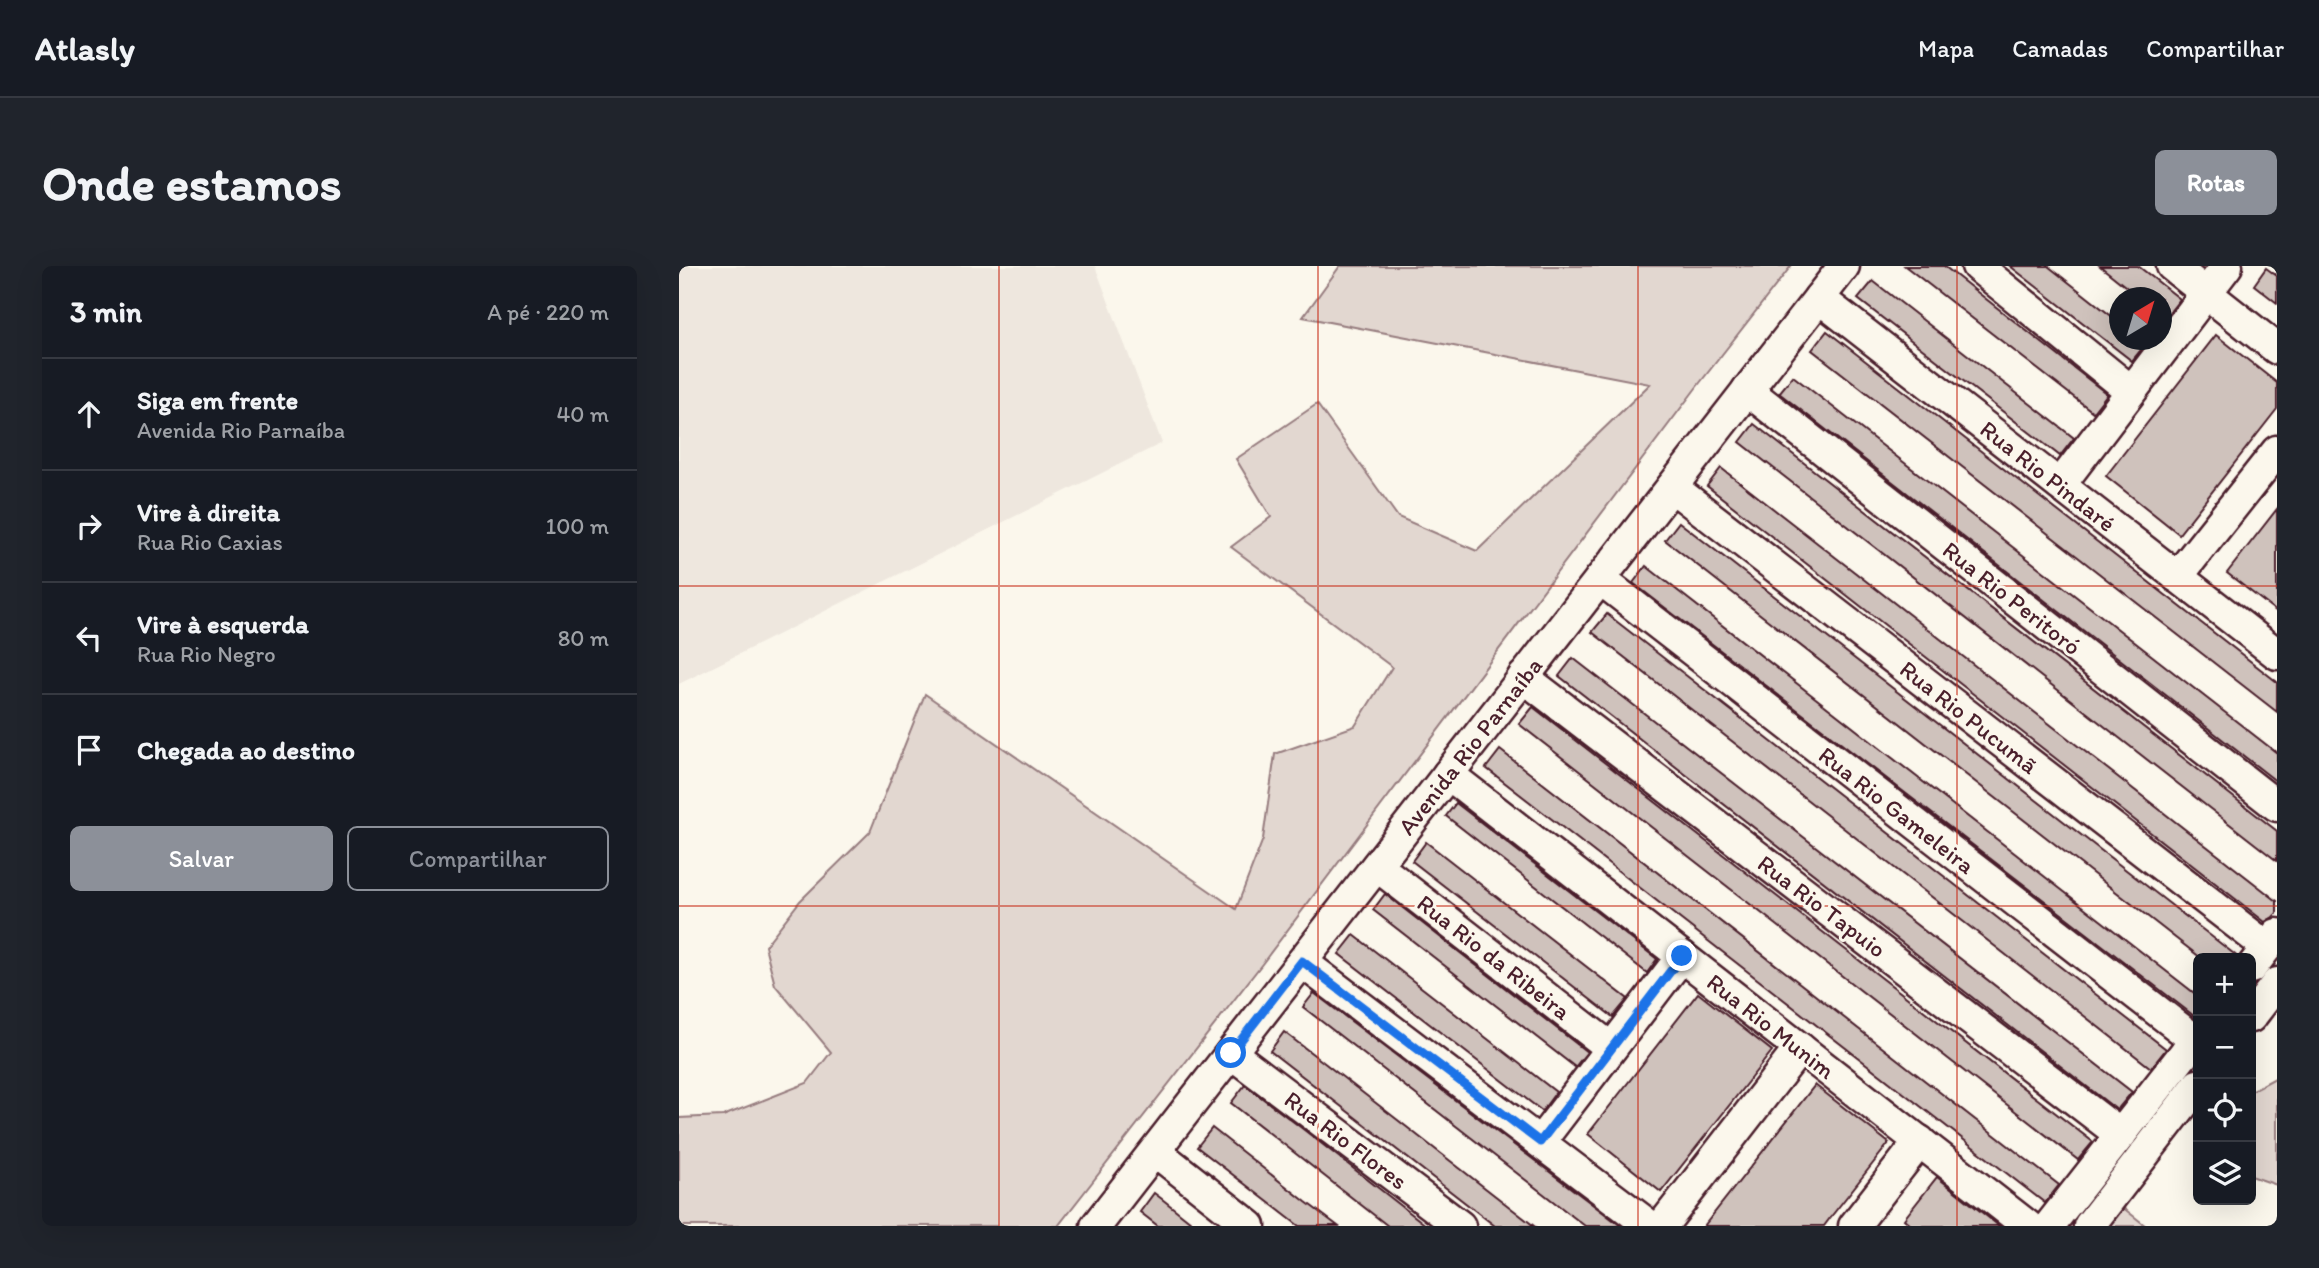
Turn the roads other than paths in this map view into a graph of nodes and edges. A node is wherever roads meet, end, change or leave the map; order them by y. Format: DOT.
graph roads {
  1 [pos="1844,266"];
  2 [pos="1977,266"];
  3 [pos="2172,266"];
  4 [pos="2227,266"];
  5 [pos="2206,293"];
  6 [pos="1819,298"];
  7 [pos="2277,349"];
  8 [pos="1747,390"];
  9 [pos="2131,391"];
  10 [pos="2277,451"];
  11 [pos="2060,485"];
  12 [pos="1672,487"];
  13 [pos="2177,577"];
  14 [pos="1600,579"];
  15 [pos="2277,654"];
  16 [pos="1523,677"];
  17 [pos="1448,774"];
  18 [pos="2277,806"];
  19 [pos="1377,866"];
  20 [pos="2265,950"];
  21 [pos="1682,956"];
  22 [pos="1302,961"];
  23 [pos="2277,983"];
  24 [pos="2252,1016"];
  25 [pos="2193,1036"];
  26 [pos="2193,1042"];
  27 [pos="1611,1048"];
  28 [pos="1800,1048"];
  29 [pos="1231,1053"];
  30 [pos="2193,1091"];
  31 [pos="2121,1135"];
  32 [pos="1920,1141"];
  33 [pos="1540,1142"];
  34 [pos="1155,1151"];
  35 [pos="1096,1226"];
  36 [pos="1250,1226"];
  37 [pos="1460,1226"];
  38 [pos="1650,1226"];
  39 [pos="1662,1226"];
  40 [pos="1854,1226"];
  41 [pos="2028,1226"];
  42 [pos="2049,1226"];
  43 [pos="2088,1226"];
  1 -- 6 [label="street, Avenida Rio Parnaíba"];
  2 -- 9 [label="street"];
  3 -- 5 [label="street"];
  4 -- 5 [label="street"];
  5 -- 7 [label="street"];
  5 -- 9 [label="street"];
  6 -- 8 [label="street, Avenida Rio Parnaíba"];
  6 -- 11 [label="street, Rua Rio Pindaré"];
  8 -- 12 [label="street, Avenida Rio Parnaíba"];
  8 -- 18 [label="street, Rua Rio Peritoró"];
  9 -- 11 [label="street"];
  10 -- 13 [label="street"];
  11 -- 13 [label="street, Rua Rio Pindaré"];
  12 -- 14 [label="street, Avenida Rio Parnaíba"];
  12 -- 20 [label="street, Rua Rio Pucumã"];
  13 -- 15 [label="street, Rua Rio Pindaré"];
  14 -- 16 [label="street, Avenida Rio Parnaíba"];
  14 -- 25 [label="street, Rua Rio Gameleira"];
  16 -- 17 [label="street, Avenida Rio Parnaíba"];
  16 -- 31 [label="street, Rua Rio Tapuio"];
  17 -- 19 [label="street, Avenida Rio Parnaíba"];
  17 -- 21 [label="street, Rua Rio Munim"];
  19 -- 22 [label="street, Avenida Rio Parnaíba"];
  19 -- 27 [label="street, Rua Rio da Ribeira"];
  21 -- 27 [label="street"];
  21 -- 28 [label="street, Rua Rio Munim"];
  22 -- 29 [label="street, Avenida Rio Parnaíba"];
  22 -- 33 [label="street"];
  23 -- 24 [label="street"];
  26 -- 31 [label="street"];
  27 -- 33 [label="street"];
  28 -- 32 [label="street, Rua Rio Munim"];
  28 -- 39 [label="street"];
  29 -- 34 [label="street, Avenida Rio Parnaíba"];
  29 -- 37 [label="street, Rua Rio Flores"];
  30 -- 43 [label="street"];
  31 -- 42 [label="street"];
  32 -- 40 [label="street"];
  32 -- 41 [label="street, Rua Rio Munim"];
  33 -- 38 [label="street"];
  34 -- 35 [label="street, Avenida Rio Parnaíba"];
  34 -- 36 [label="street"];
}
